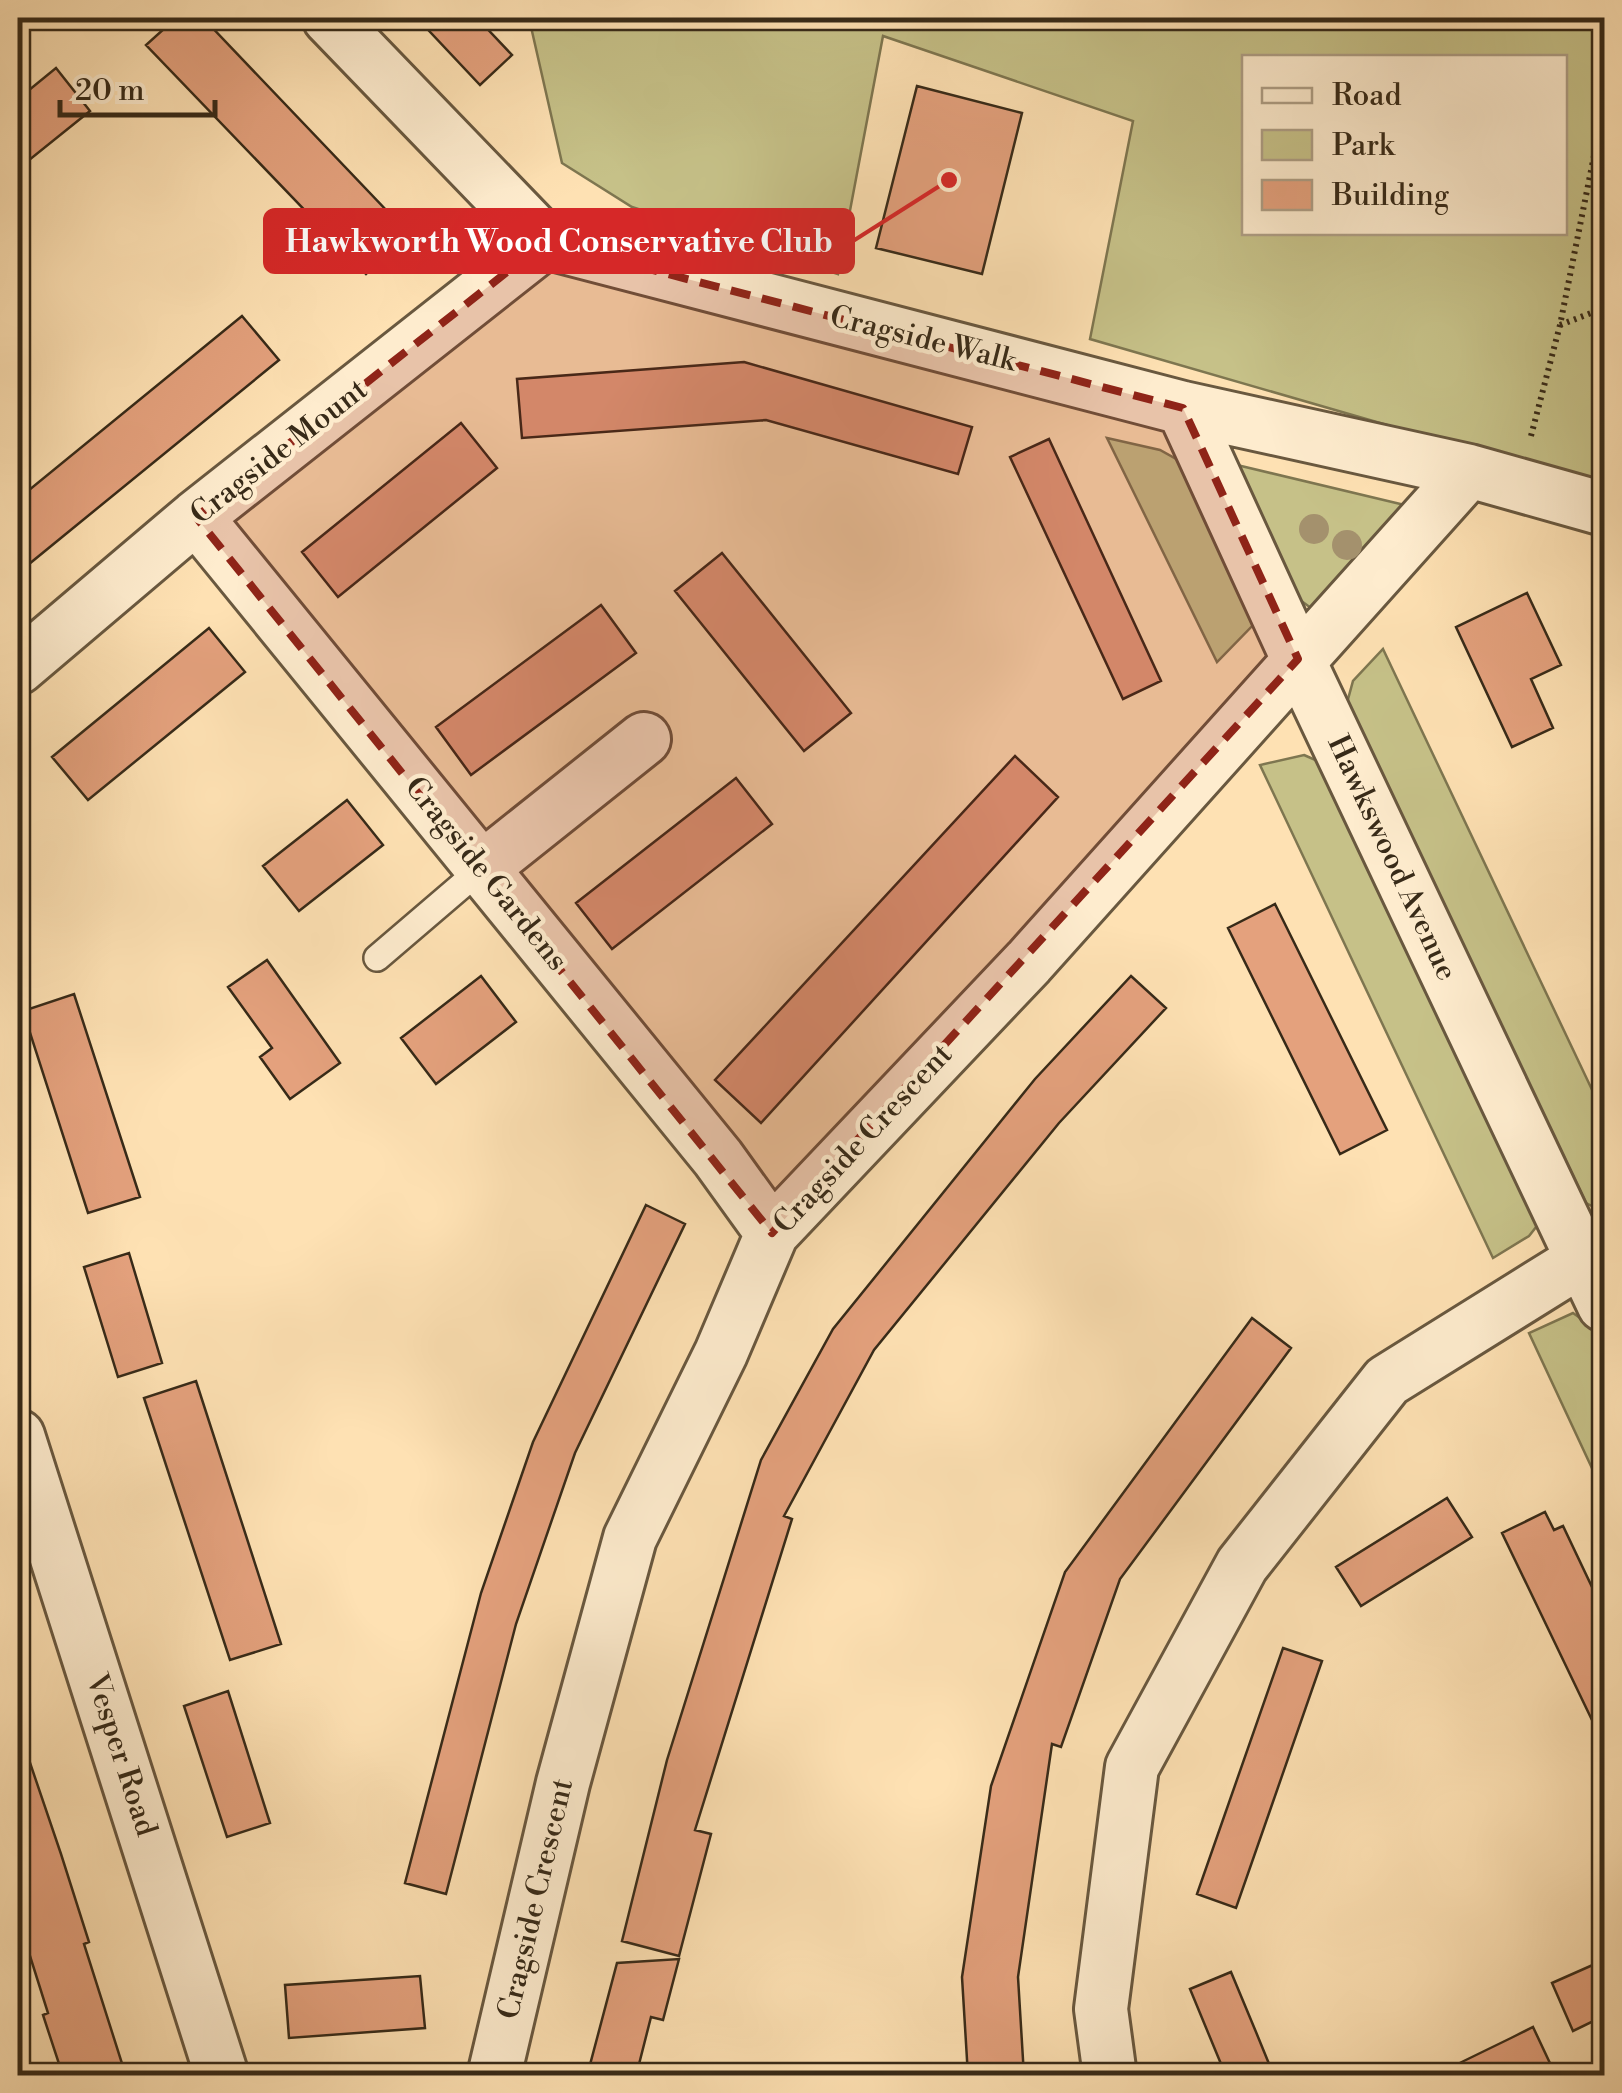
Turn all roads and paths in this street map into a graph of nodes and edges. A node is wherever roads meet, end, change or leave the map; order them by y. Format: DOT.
graph roads {
  1 [pos="329,18"];
  2 [pos="1604,106"];
  3 [pos="545,242"];
  4 [pos="1604,308"];
  5 [pos="1560,325"];
  6 [pos="1184,408"];
  7 [pos="1469,472"];
  8 [pos="1518,486"];
  9 [pos="1604,509"];
  10 [pos="196,517"];
  11 [pos="1298,659"];
  12 [pos="18,668"];
  13 [pos="644,738"];
  14 [pos="482,870"];
  15 [pos="377,958"];
  16 [pos="772,1233"];
  17 [pos="1594,1256"];
  18 [pos="1604,1305"];
  19 [pos="22,1469"];
  20 [pos="222,2076"];
  21 [pos="494,2076"];
  22 [pos="1110,2076"];
  1 -- 3 [label="street"];
  2 -- 5 [label="path"];
  3 -- 6 [label="street, Cragside Walk"];
  3 -- 10 [label="street, Cragside Mount"];
  4 -- 5 [label="path"];
  5 -- 8 [label="path"];
  6 -- 7 [label="street, Cragside Walk"];
  6 -- 11 [label="street, Hawkswood Avenue"];
  7 -- 8 [label="street, Cragside Walk"];
  7 -- 11 [label="street, Cragside Crescent"];
  8 -- 9 [label="street, Cragside Walk"];
  10 -- 12 [label="street, Cragside Mount"];
  10 -- 14 [label="street, Cragside Gardens"];
  11 -- 16 [label="street, Cragside Crescent"];
  11 -- 17 [label="street, Hawkswood Avenue"];
  13 -- 14 [label="street"];
  14 -- 15 [label="lane"];
  14 -- 16 [label="street, Cragside Gardens"];
  16 -- 21 [label="street, Cragside Crescent"];
  17 -- 18 [label="street, Hawkswood Avenue"];
  17 -- 22 [label="street"];
  19 -- 20 [label="street, Vesper Road"];
}
